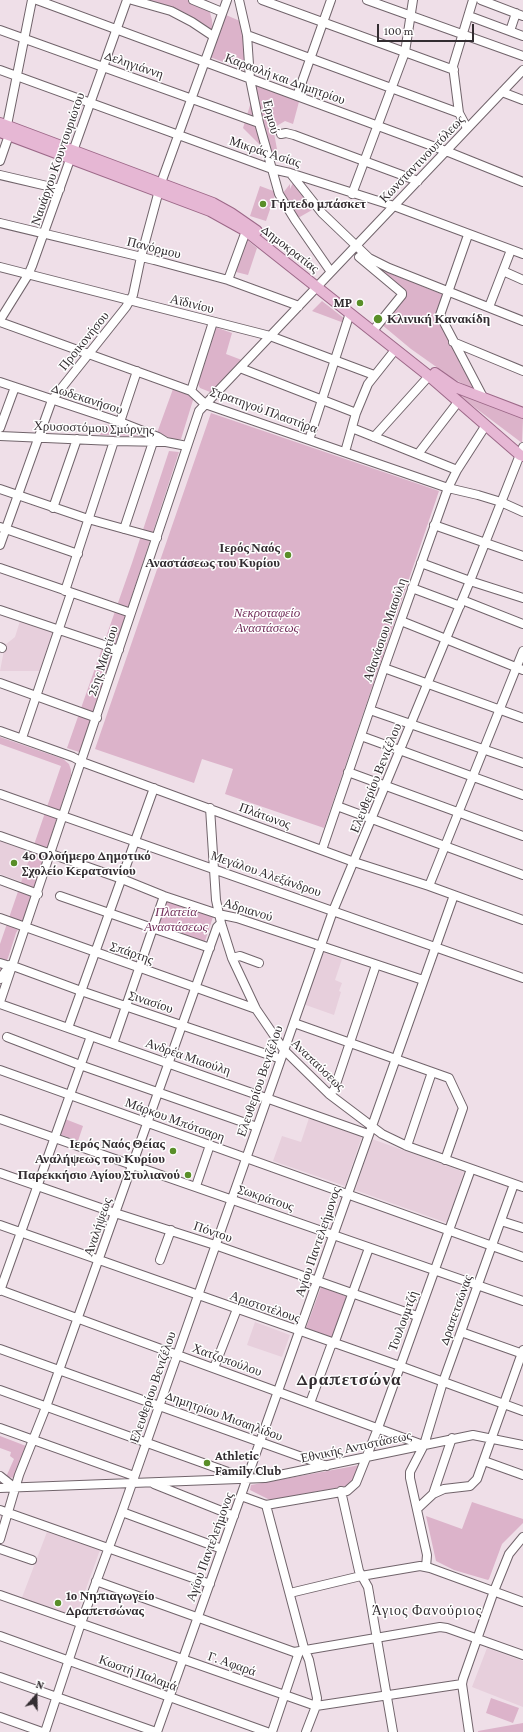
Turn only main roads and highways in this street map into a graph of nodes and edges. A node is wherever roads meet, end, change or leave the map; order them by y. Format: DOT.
graph roads {
  1 [pos="4,129"];
  2 [pos="160,187"];
  3 [pos="320,284"];
  4 [pos="523,413"];
  5 [pos="522,455"];
  1 -- 2 [label="main road, Δημοκρατίας"];
  2 -- 3 [label="main road, Δημοκρατίας"];
  2 -- 3 [label="main road, Δημοκρατίας"];
  3 -- 4 [label="main road, Δημοκρατίας"];
  3 -- 5 [label="main road, Δημοκρατίας"];
}
